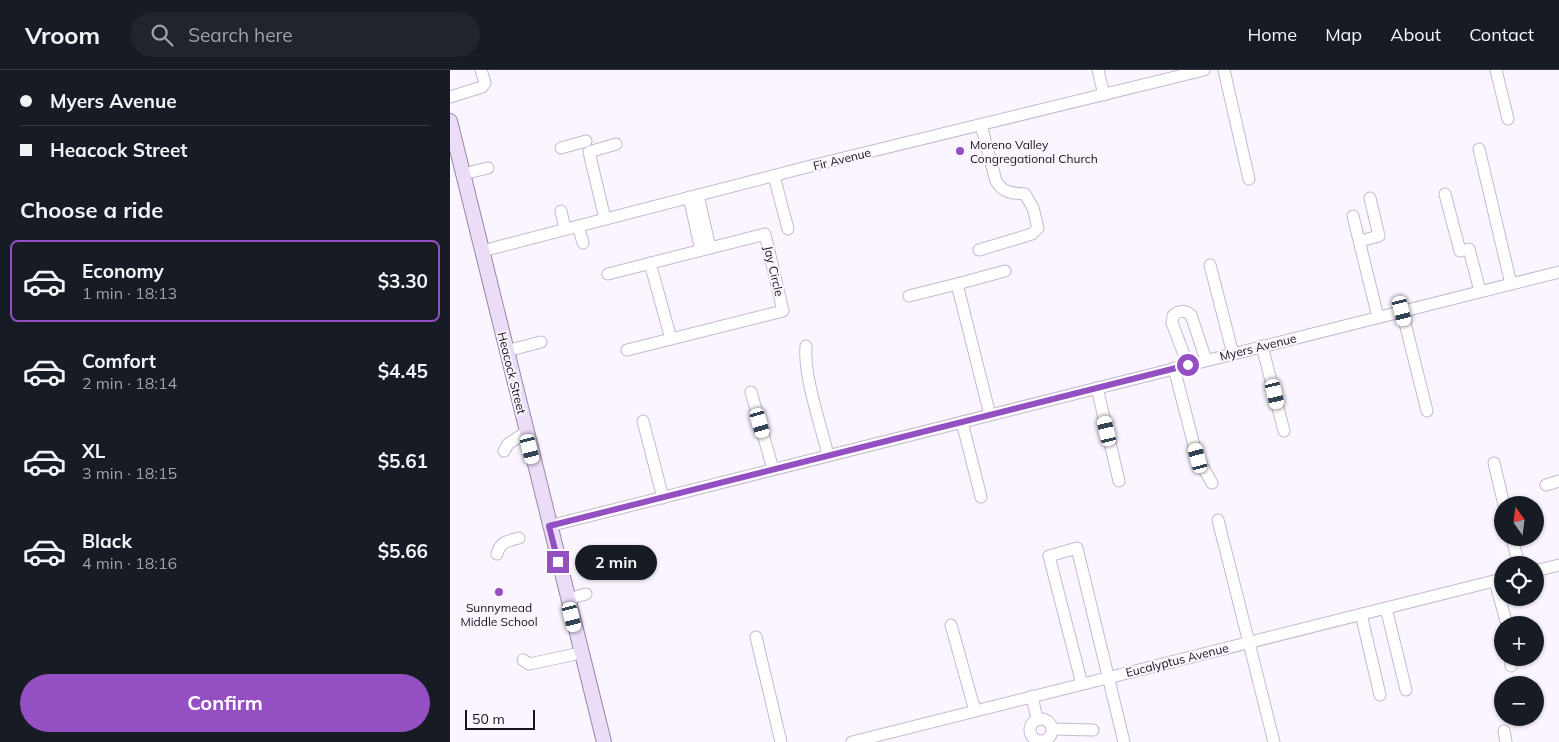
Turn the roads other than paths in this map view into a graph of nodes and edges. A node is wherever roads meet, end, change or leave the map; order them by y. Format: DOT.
graph roads {
  1 [pos="481,70"];
  2 [pos="1098,70"];
  3 [pos="1204,70"];
  4 [pos="1224,70"];
  5 [pos="1496,70"];
  6 [pos="1104,95"];
  7 [pos="450,97"];
  8 [pos="1508,119"];
  9 [pos="450,120"];
  10 [pos="981,125"];
  11 [pos="586,141"];
  12 [pos="616,144"];
  13 [pos="561,148"];
  14 [pos="1479,149"];
  15 [pos="488,168"];
  16 [pos="463,174"];
  17 [pos="774,176"];
  18 [pos="1249,179"];
  19 [pos="1445,194"];
  20 [pos="693,196"];
  21 [pos="1370,198"];
  22 [pos="561,212"];
  23 [pos="1353,216"];
  24 [pos="605,219"];
  25 [pos="578,226"];
  26 [pos="565,229"];
  27 [pos="788,229"];
  28 [pos="1360,241"];
  29 [pos="583,243"];
  30 [pos="706,249"];
  31 [pos="482,250"];
  32 [pos="979,250"];
  33 [pos="650,263"];
  34 [pos="1210,266"];
  35 [pos="1005,272"];
  36 [pos="1559,272"];
  37 [pos="608,274"];
  38 [pos="957,284"];
  39 [pos="1511,284"];
  40 [pos="1480,291"];
  41 [pos="909,296"];
  42 [pos="1402,311"];
  43 [pos="1378,317"];
  44 [pos="671,339"];
  45 [pos="541,342"];
  46 [pos="806,346"];
  47 [pos="1262,346"];
  48 [pos="626,350"];
  49 [pos="506,351"];
  50 [pos="1233,354"];
  51 [pos="1206,360"];
  52 [pos="1188,365"];
  53 [pos="1174,368"];
  54 [pos="1097,388"];
  55 [pos="751,392"];
  56 [pos="1427,411"];
  57 [pos="990,415"];
  58 [pos="643,421"];
  59 [pos="962,422"];
  60 [pos="1284,431"];
  61 [pos="526,432"];
  62 [pos="504,451"];
  63 [pos="828,455"];
  64 [pos="1494,463"];
  65 [pos="773,469"];
  66 [pos="1119,481"];
  67 [pos="1559,481"];
  68 [pos="1212,483"];
  69 [pos="1546,485"];
  70 [pos="1502,496"];
  71 [pos="981,497"];
  72 [pos="663,498"];
  73 [pos="1218,520"];
  74 [pos="549,526"];
  75 [pos="519,538"];
  76 [pos="497,554"];
  77 [pos="1559,565"];
  78 [pos="1544,569"];
  79 [pos="1494,581"];
  80 [pos="586,594"];
  81 [pos="568,599"];
  82 [pos="1386,608"];
  83 [pos="1361,614"];
  84 [pos="951,626"];
  85 [pos="756,638"];
  86 [pos="1249,642"];
  87 [pos="581,653"];
  88 [pos="523,660"];
  89 [pos="1108,677"];
  90 [pos="1082,684"];
  91 [pos="1406,690"];
  92 [pos="1380,695"];
  93 [pos="1032,696"];
  94 [pos="975,711"];
  95 [pos="1037,719"];
  96 [pos="1052,729"];
  97 [pos="1093,730"];
  98 [pos="604,742"];
  99 [pos="781,742"];
  100 [pos="852,742"];
  101 [pos="1124,742"];
  102 [pos="1274,742"];
  1 -- 7 [label="street"];
  2 -- 6 [label="street"];
  3 -- 6 [label="street, Fir Avenue"];
  4 -- 18 [label="street"];
  5 -- 8 [label="street"];
  6 -- 10 [label="street, Fir Avenue"];
  9 -- 16 [label="main road, Heacock Street"];
  10 -- 17 [label="street, Fir Avenue"];
  10 -- 32 [label="street"];
  11 -- 13 [label="street"];
  12 -- 24 [label="street"];
  14 -- 39 [label="street"];
  15 -- 16 [label="street"];
  16 -- 31 [label="main road, Heacock Street"];
  17 -- 20 [label="street, Fir Avenue"];
  17 -- 27 [label="street"];
  19 -- 40 [label="street"];
  20 -- 24 [label="street, Fir Avenue"];
  20 -- 30 [label="street"];
  21 -- 28 [label="street"];
  22 -- 26 [label="street"];
  23 -- 28 [label="street"];
  24 -- 25 [label="street, Fir Avenue"];
  25 -- 26 [label="street, Fir Avenue"];
  25 -- 29 [label="street"];
  26 -- 31 [label="street, Fir Avenue"];
  28 -- 43 [label="street"];
  30 -- 33 [label="street, Jay Circle"];
  30 -- 44 [label="street, Jay Circle"];
  31 -- 49 [label="main road, Heacock Street"];
  33 -- 37 [label="street, Jay Circle"];
  33 -- 44 [label="street"];
  34 -- 50 [label="street"];
  35 -- 38 [label="street"];
  36 -- 39 [label="street, Myers Avenue"];
  38 -- 41 [label="street"];
  38 -- 57 [label="street"];
  39 -- 40 [label="street, Myers Avenue"];
  40 -- 42 [label="street, Myers Avenue"];
  42 -- 43 [label="street, Myers Avenue"];
  42 -- 56 [label="street"];
  43 -- 47 [label="street, Myers Avenue"];
  44 -- 48 [label="street, Jay Circle"];
  45 -- 49 [label="street"];
  46 -- 63 [label="street"];
  47 -- 50 [label="street, Myers Avenue"];
  47 -- 60 [label="street"];
  49 -- 61 [label="main road, Heacock Street"];
  50 -- 51 [label="street, Myers Avenue"];
  51 -- 52 [label="street, Myers Avenue"];
  51 -- 52 [label="street"];
  52 -- 53 [label="street, Myers Avenue"];
  53 -- 54 [label="street, Myers Avenue"];
  53 -- 68 [label="street"];
  54 -- 57 [label="street, Myers Avenue"];
  54 -- 66 [label="street"];
  55 -- 65 [label="street"];
  57 -- 59 [label="street, Myers Avenue"];
  58 -- 72 [label="street"];
  59 -- 63 [label="street, Myers Avenue"];
  59 -- 71 [label="street"];
  61 -- 62 [label="street"];
  61 -- 74 [label="main road, Heacock Street"];
  63 -- 65 [label="street, Myers Avenue"];
  64 -- 70 [label="street"];
  65 -- 72 [label="street, Myers Avenue"];
  67 -- 69 [label="street"];
  72 -- 74 [label="street, Myers Avenue"];
  73 -- 86 [label="street"];
  74 -- 81 [label="main road, Heacock Street"];
  75 -- 76 [label="street"];
  77 -- 78 [label="street"];
  79 -- 82 [label="street, Eucalyptus Avenue"];
  80 -- 81 [label="street"];
  81 -- 87 [label="main road, Heacock Street"];
  82 -- 83 [label="street, Eucalyptus Avenue"];
  82 -- 91 [label="street"];
  83 -- 86 [label="street, Eucalyptus Avenue"];
  83 -- 92 [label="street"];
  84 -- 94 [label="street"];
  85 -- 99 [label="street"];
  86 -- 89 [label="street, Eucalyptus Avenue"];
  86 -- 102 [label="street"];
  87 -- 88 [label="street"];
  87 -- 98 [label="main road, Heacock Street"];
  89 -- 90 [label="street, Eucalyptus Avenue"];
  89 -- 90 [label="street"];
  89 -- 101 [label="street"];
  90 -- 93 [label="street, Eucalyptus Avenue"];
  93 -- 94 [label="street, Eucalyptus Avenue"];
  93 -- 95 [label="street"];
  94 -- 100 [label="street, Eucalyptus Avenue"];
  95 -- 96 [label="street"];
  95 -- 96 [label="street"];
  96 -- 97 [label="street"];
}
